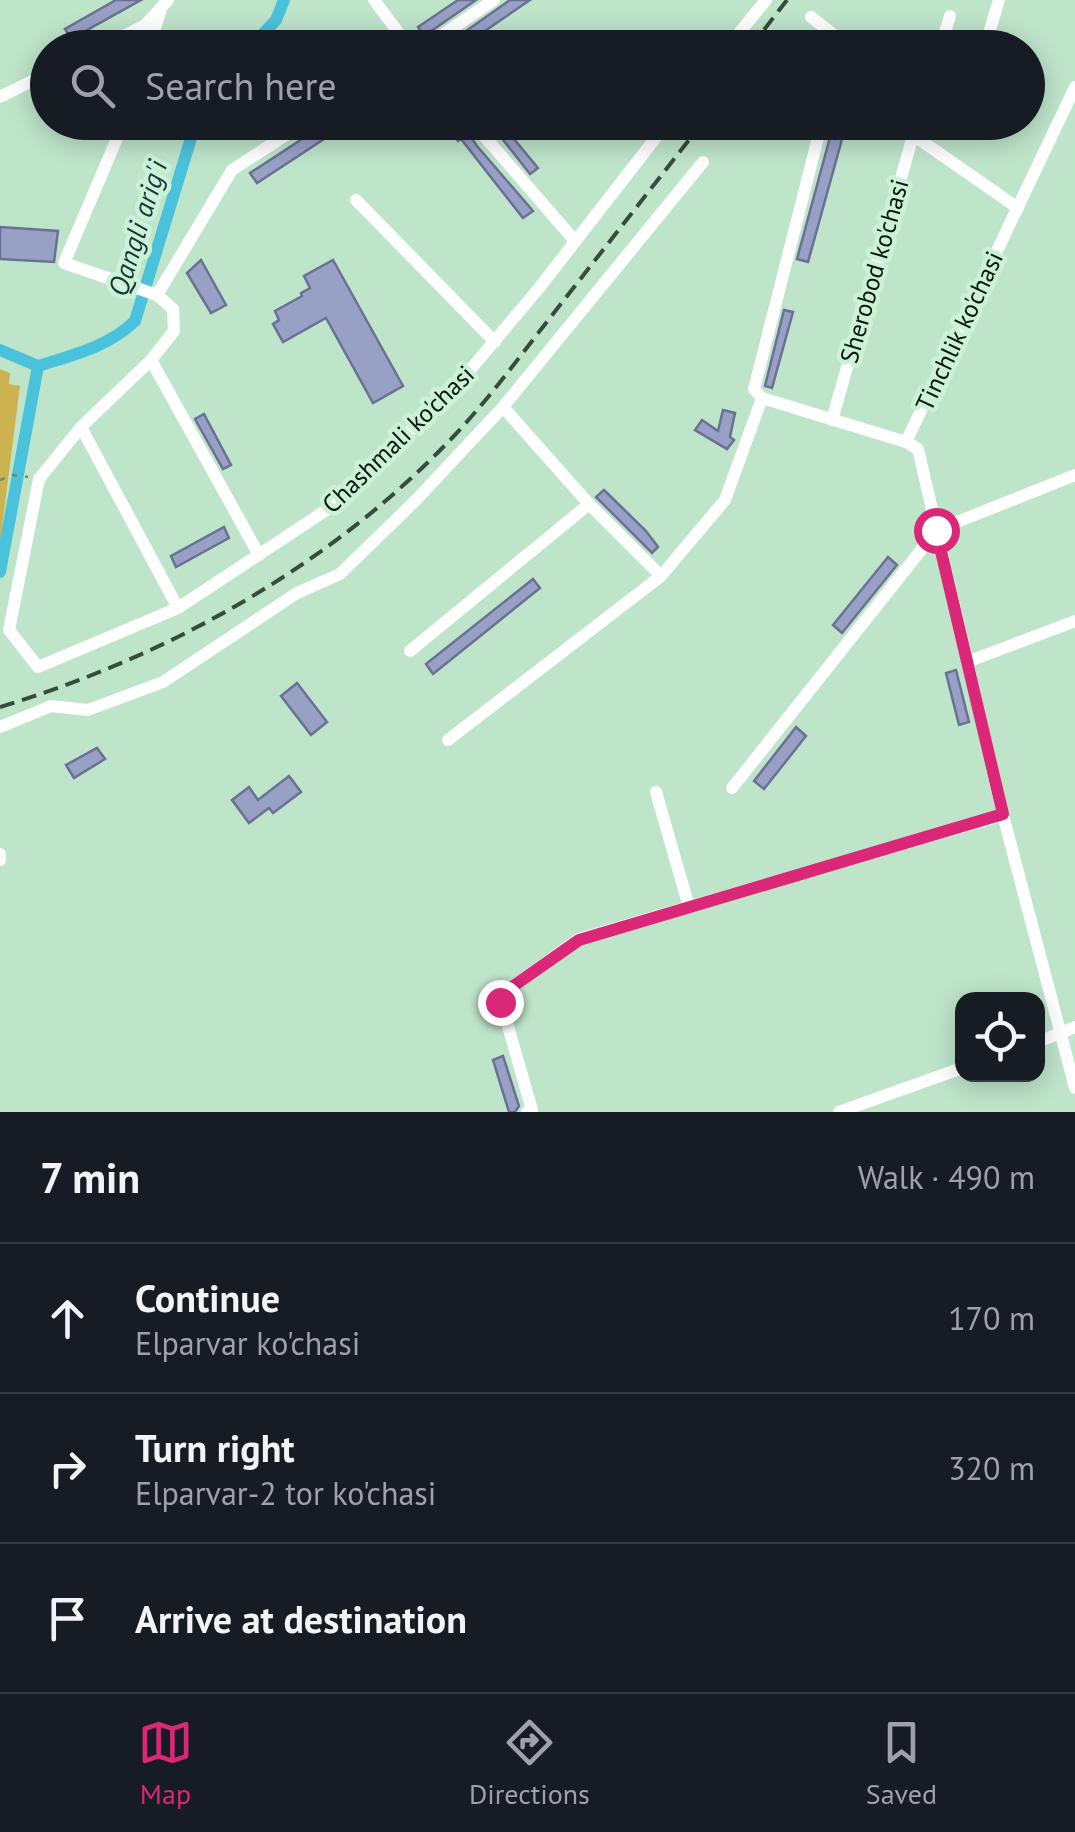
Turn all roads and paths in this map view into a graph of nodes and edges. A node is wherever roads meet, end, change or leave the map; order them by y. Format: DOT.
graph roads {
  1 [pos="374,0"];
  2 [pos="494,0"];
  3 [pos="766,0"];
  4 [pos="999,0"];
  5 [pos="166,1"];
  6 [pos="950,16"];
  7 [pos="810,17"];
  8 [pos="135,30"];
  9 [pos="156,30"];
  10 [pos="396,30"];
  11 [pos="450,30"];
  12 [pos="742,30"];
  13 [pos="827,30"];
  14 [pos="946,30"];
  15 [pos="990,30"];
  16 [pos="30,82"];
  17 [pos="1075,87"];
  18 [pos="0,96"];
  19 [pos="116,140"];
  20 [pos="278,140"];
  21 [pos="488,140"];
  22 [pos="654,140"];
  23 [pos="817,140"];
  24 [pos="912,140"];
  25 [pos="929,140"];
  26 [pos="702,162"];
  27 [pos="356,200"];
  28 [pos="1018,208"];
  29 [pos="575,241"];
  30 [pos="157,295"];
  31 [pos="495,342"];
  32 [pos="151,360"];
  33 [pos="762,398"];
  34 [pos="503,407"];
  35 [pos="832,420"];
  36 [pos="81,427"];
  37 [pos="906,442"];
  38 [pos="1075,475"];
  39 [pos="34,478"];
  40 [pos="0,480"];
  41 [pos="589,504"];
  42 [pos="936,530"];
  43 [pos="259,555"];
  44 [pos="660,576"];
  45 [pos="178,608"];
  46 [pos="1075,621"];
  47 [pos="410,651"];
  48 [pos="967,662"];
  49 [pos="0,727"];
  50 [pos="448,740"];
  51 [pos="732,788"];
  52 [pos="656,792"];
  53 [pos="1003,814"];
  54 [pos="689,907"];
  55 [pos="1075,1027"];
  56 [pos="1061,1033"];
  57 [pos="1045,1039"];
  58 [pos="955,1071"];
  59 [pos="1075,1088"];
  60 [pos="530,1111"];
  61 [pos="839,1112"];
  1 -- 10 [label="street"];
  2 -- 11 [label="street"];
  3 -- 12 [label="street"];
  4 -- 15 [label="street"];
  5 -- 8 [label="street"];
  5 -- 9 [label="street"];
  6 -- 14 [label="street"];
  7 -- 13 [label="street"];
  16 -- 18 [label="street"];
  17 -- 28 [label="street, Tinchlik ko'chasi"];
  19 -- 30 [label="street"];
  20 -- 30 [label="street"];
  21 -- 29 [label="street"];
  22 -- 29 [label="street, Chashmali ko'chasi"];
  23 -- 33 [label="street"];
  24 -- 35 [label="street, Sherobod ko'chasi"];
  25 -- 28 [label="street"];
  26 -- 34 [label="street"];
  27 -- 31 [label="street"];
  28 -- 37 [label="street, Tinchlik ko'chasi"];
  29 -- 31 [label="street, Chashmali ko'chasi"];
  30 -- 32 [label="street"];
  31 -- 43 [label="street, Chashmali ko'chasi"];
  32 -- 36 [label="street"];
  32 -- 43 [label="street"];
  33 -- 35 [label="street, Tinchlik ko'chasi"];
  33 -- 44 [label="street"];
  34 -- 41 [label="street"];
  34 -- 49 [label="street"];
  35 -- 37 [label="street, Tinchlik ko'chasi"];
  36 -- 45 [label="street"];
  36 -- 45 [label="street, Chashmali ko'chasi"];
  37 -- 42 [label="street"];
  38 -- 42 [label="street"];
  39 -- 40 [label="path"];
  41 -- 44 [label="street"];
  41 -- 47 [label="street"];
  42 -- 48 [label="street"];
  42 -- 51 [label="street"];
  43 -- 45 [label="street, Chashmali ko'chasi"];
  44 -- 50 [label="street"];
  46 -- 48 [label="street"];
  48 -- 53 [label="street"];
  52 -- 54 [label="street"];
  53 -- 54 [label="street"];
  53 -- 56 [label="street"];
  54 -- 60 [label="street"];
  55 -- 56 [label="street"];
  56 -- 57 [label="street"];
  56 -- 59 [label="street"];
  58 -- 61 [label="street"];
}
